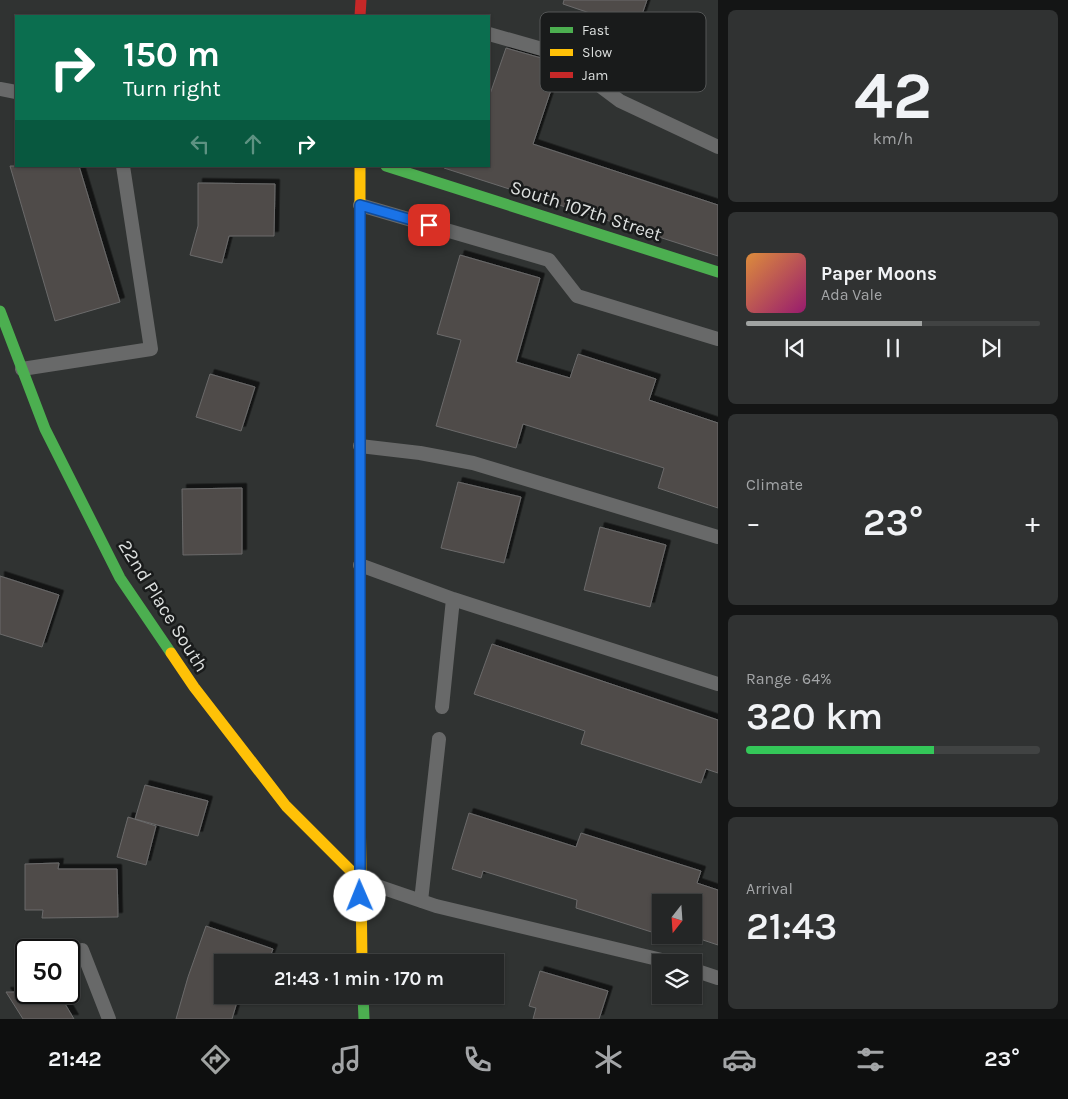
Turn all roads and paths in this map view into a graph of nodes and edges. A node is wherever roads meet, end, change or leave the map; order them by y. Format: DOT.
graph roads {
  1 [pos="361,0"];
  2 [pos="360,15"];
  3 [pos="490,34"];
  4 [pos="540,48"];
  5 [pos="0,90"];
  6 [pos="15,92"];
  7 [pos="608,92"];
  8 [pos="718,147"];
  9 [pos="123,167"];
  10 [pos="360,167"];
  11 [pos="389,167"];
  12 [pos="360,205"];
  13 [pos="718,272"];
  14 [pos="0,311"];
  15 [pos="718,339"];
  16 [pos="22,370"];
  17 [pos="360,446"];
  18 [pos="718,538"];
  19 [pos="360,565"];
  20 [pos="453,599"];
  21 [pos="718,684"];
  22 [pos="442,707"];
  23 [pos="439,739"];
  24 [pos="360,880"];
  25 [pos="422,901"];
  26 [pos="82,950"];
  27 [pos="362,954"];
  28 [pos="652,958"];
  29 [pos="702,973"];
  30 [pos="718,978"];
  31 [pos="363,1004"];
  32 [pos="108,1019"];
  33 [pos="364,1019"];
  1 -- 2 [label="street"];
  3 -- 4 [label="lane"];
  5 -- 6 [label="lane"];
  7 -- 8 [label="lane"];
  9 -- 16 [label="lane"];
  10 -- 12 [label="street"];
  11 -- 13 [label="street, South 107th Street"];
  12 -- 15 [label="lane"];
  12 -- 17 [label="street"];
  14 -- 16 [label="street, 22nd Place South"];
  16 -- 24 [label="street, 22nd Place South"];
  17 -- 18 [label="lane"];
  17 -- 19 [label="street"];
  19 -- 20 [label="lane"];
  19 -- 24 [label="street"];
  20 -- 21 [label="lane"];
  20 -- 22 [label="lane"];
  23 -- 25 [label="lane"];
  24 -- 25 [label="lane"];
  24 -- 27 [label="street"];
  25 -- 28 [label="lane"];
  26 -- 32 [label="lane"];
  29 -- 30 [label="lane"];
  31 -- 33 [label="street"];
}
